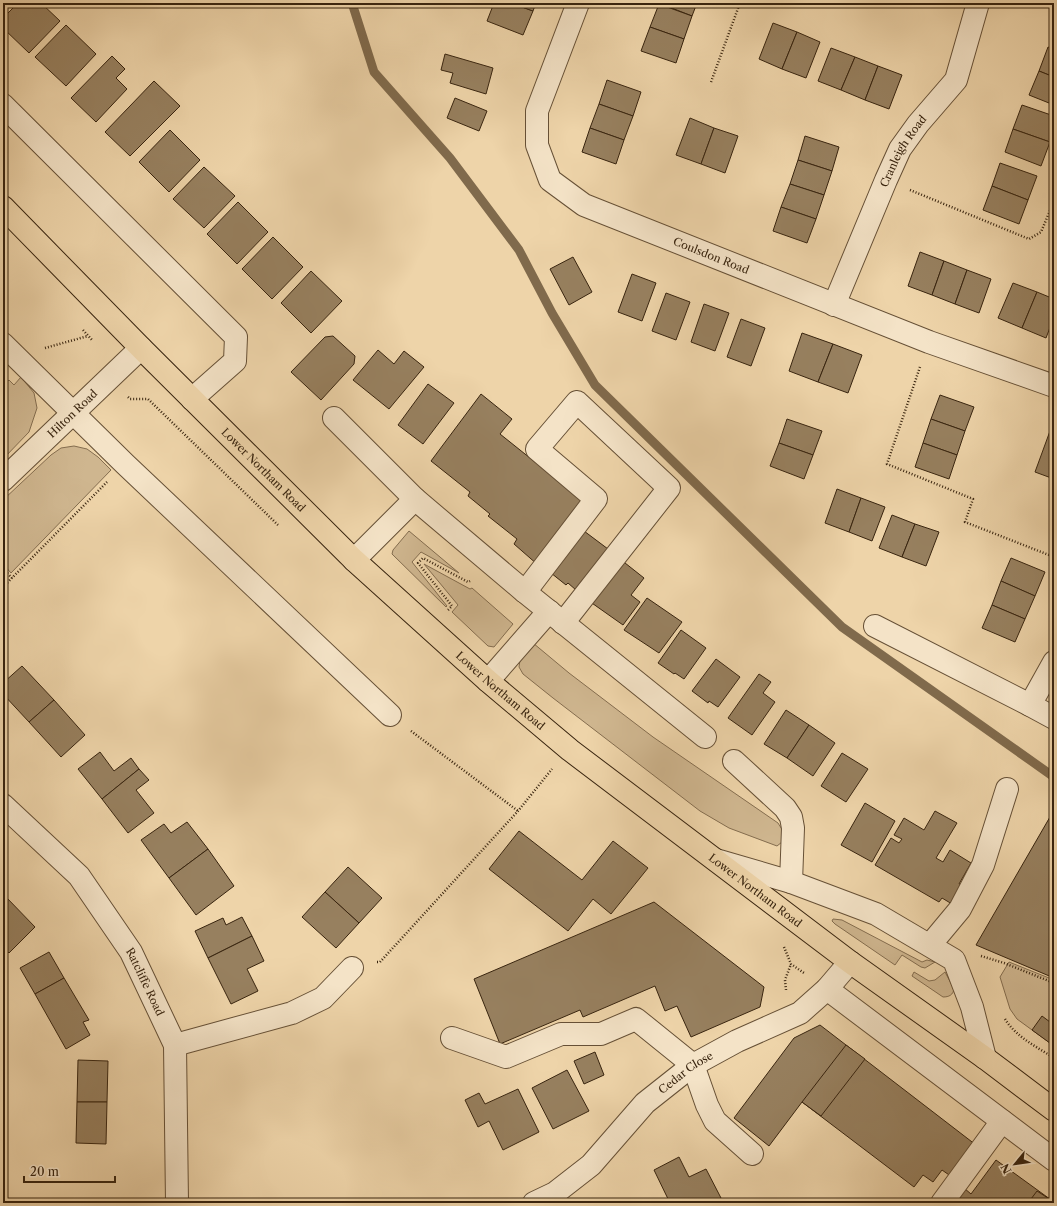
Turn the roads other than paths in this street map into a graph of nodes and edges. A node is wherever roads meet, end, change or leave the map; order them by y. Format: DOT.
graph roads {
  1 [pos="578,3"];
  2 [pos="978,3"];
  3 [pos="3,105"];
  4 [pos="3,207"];
  5 [pos="834,305"];
  6 [pos="3,344"];
  7 [pos="141,348"];
  8 [pos="1054,386"];
  9 [pos="192,399"];
  10 [pos="73,414"];
  11 [pos="334,418"];
  12 [pos="3,480"];
  13 [pos="415,500"];
  14 [pos="354,560"];
  15 [pos="525,592"];
  16 [pos="556,617"];
  17 [pos="875,626"];
  18 [pos="1054,662"];
  19 [pos="488,681"];
  20 [pos="1030,705"];
  21 [pos="390,715"];
  22 [pos="1054,718"];
  23 [pos="705,737"];
  24 [pos="734,761"];
  25 [pos="1007,789"];
  26 [pos="3,806"];
  27 [pos="715,859"];
  28 [pos="791,882"];
  29 [pos="930,945"];
  30 [pos="850,962"];
  31 [pos="352,968"];
  32 [pos="827,989"];
  33 [pos="452,1038"];
  34 [pos="175,1045"];
  35 [pos="984,1058"];
  36 [pos="693,1065"];
  37 [pos="1054,1110"];
  38 [pos="1002,1122"];
  39 [pos="752,1154"];
  40 [pos="1054,1160"];
  41 [pos="178,1203"];
  42 [pos="534,1203"];
  43 [pos="942,1203"];
  1 -- 5 [label="street, Coulsdon Road"];
  2 -- 5 [label="street, Cranleigh Road"];
  3 -- 9 [label="street"];
  4 -- 7 [label="main road, Lower Northam Road"];
  5 -- 8 [label="street, Coulsdon Road"];
  6 -- 10 [label="street"];
  7 -- 9 [label="main road, Lower Northam Road"];
  7 -- 10 [label="street, Hilton Road"];
  9 -- 14 [label="main road, Lower Northam Road"];
  10 -- 12 [label="street, Hilton Road"];
  10 -- 21 [label="street"];
  11 -- 13 [label="street"];
  13 -- 14 [label="street"];
  13 -- 15 [label="street"];
  14 -- 19 [label="main road, Lower Northam Road"];
  15 -- 16 [label="street"];
  15 -- 16 [label="street"];
  16 -- 19 [label="street"];
  16 -- 23 [label="street"];
  17 -- 20 [label="street"];
  18 -- 20 [label="street"];
  19 -- 27 [label="main road, Lower Northam Road"];
  20 -- 22 [label="street"];
  24 -- 28 [label="street"];
  25 -- 29 [label="street"];
  26 -- 34 [label="street, Ratcliffe Road"];
  27 -- 28 [label="street"];
  27 -- 30 [label="main road, Lower Northam Road"];
  28 -- 29 [label="street"];
  29 -- 35 [label="street"];
  30 -- 32 [label="street, Cedar Close"];
  30 -- 35 [label="main road, Lower Northam Road"];
  31 -- 34 [label="street"];
  32 -- 36 [label="street, Cedar Close"];
  32 -- 38 [label="street"];
  33 -- 36 [label="street"];
  34 -- 41 [label="street, Ratcliffe Road"];
  35 -- 37 [label="main road, Lower Northam Road"];
  36 -- 39 [label="street"];
  36 -- 42 [label="street, Cedar Close"];
  38 -- 40 [label="street"];
  38 -- 43 [label="street"];
}
